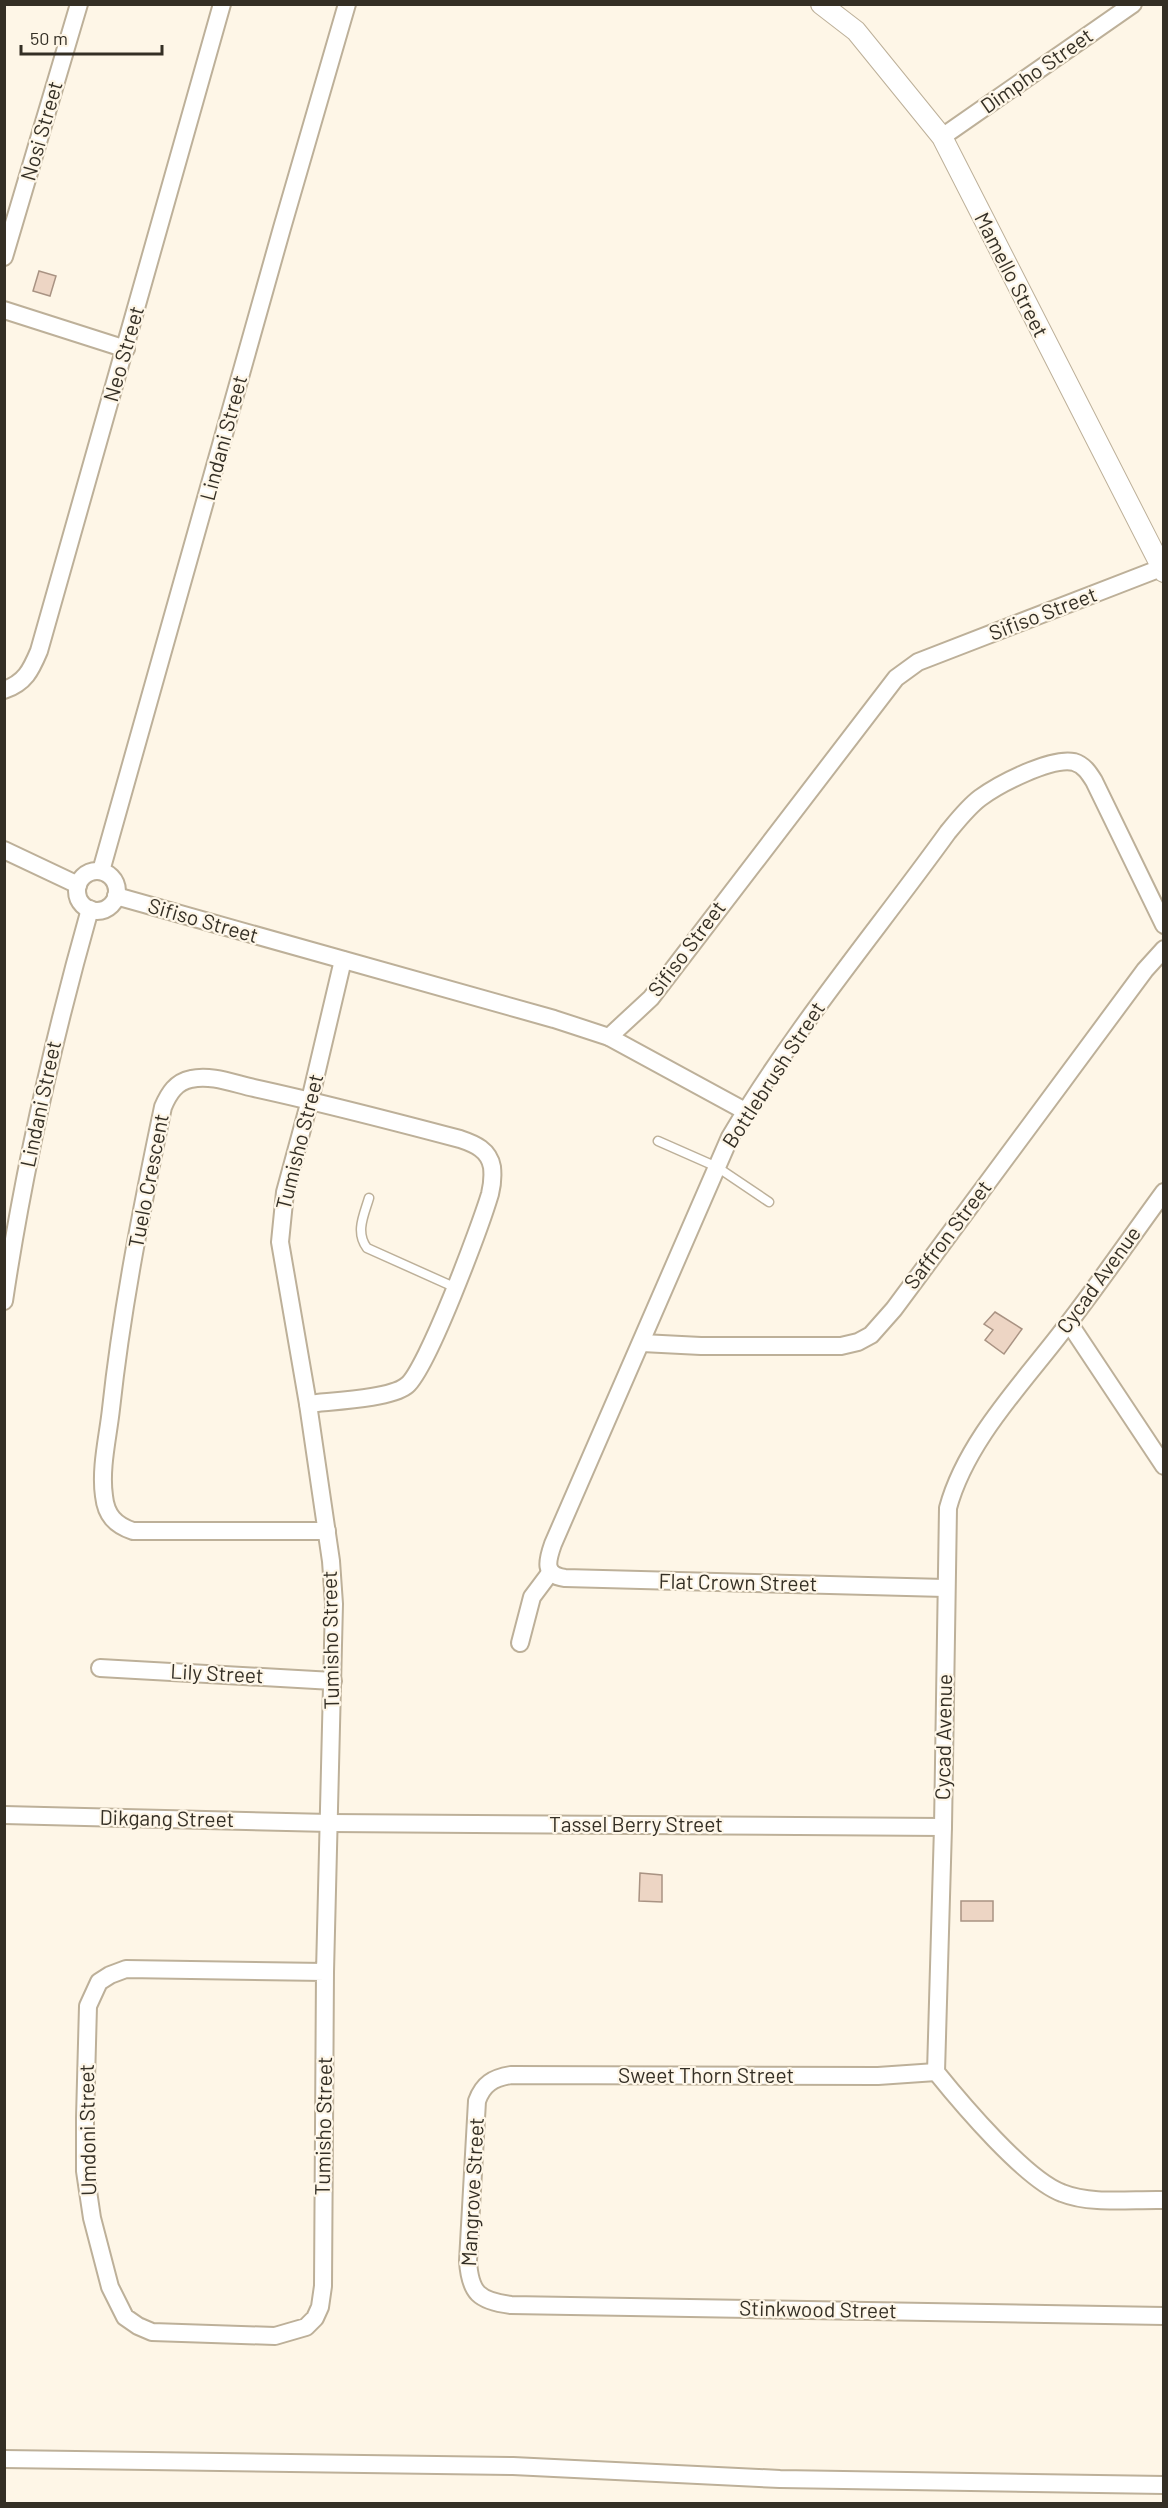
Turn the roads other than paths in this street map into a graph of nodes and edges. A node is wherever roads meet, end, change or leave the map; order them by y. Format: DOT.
graph roads {
  1 [pos="79,4"];
  2 [pos="222,4"];
  3 [pos="347,4"];
  4 [pos="821,4"];
  5 [pos="1133,4"];
  6 [pos="942,137"];
  7 [pos="4,257"];
  8 [pos="4,310"];
  9 [pos="126,349"];
  10 [pos="1162,570"];
  11 [pos="4,690"];
  12 [pos="4,850"];
  13 [pos="101,872"];
  14 [pos="78,885"];
  15 [pos="116,896"];
  16 [pos="90,909"];
  17 [pos="1164,925"];
  18 [pos="1164,949"];
  19 [pos="343,960"];
  20 [pos="609,1037"];
  21 [pos="310,1100"];
  22 [pos="746,1111"];
  23 [pos="658,1142"];
  24 [pos="717,1167"];
  25 [pos="1164,1192"];
  26 [pos="369,1198"];
  27 [pos="768,1202"];
  28 [pos="454,1287"];
  29 [pos="4,1301"];
  30 [pos="1069,1323"];
  31 [pos="642,1343"];
  32 [pos="308,1404"];
  33 [pos="1164,1466"];
  34 [pos="327,1531"];
  35 [pos="550,1573"];
  36 [pos="945,1588"];
  37 [pos="520,1643"];
  38 [pos="100,1668"];
  39 [pos="333,1681"];
  40 [pos="4,1815"];
  41 [pos="330,1823"];
  42 [pos="943,1827"];
  43 [pos="325,1972"];
  44 [pos="936,2072"];
  45 [pos="481,2089"];
  46 [pos="1164,2200"];
  47 [pos="476,2293"];
  48 [pos="1164,2316"];
  49 [pos="306,2327"];
  50 [pos="4,2459"];
  51 [pos="1164,2485"];
  1 -- 7 [label="street, Nosi Street"];
  2 -- 9 [label="street, Neo Street"];
  3 -- 13 [label="street, Lindani Street"];
  4 -- 6 [label="street, Mamello Street"];
  5 -- 6 [label="street, Dimpho Street"];
  6 -- 10 [label="street, Mamello Street"];
  8 -- 9 [label="street"];
  9 -- 11 [label="street, Neo Street"];
  10 -- 20 [label="street, Sifiso Street"];
  12 -- 14 [label="street"];
  13 -- 14 [label="street"];
  13 -- 15 [label="street"];
  14 -- 16 [label="street"];
  15 -- 16 [label="street"];
  15 -- 19 [label="street, Sifiso Street"];
  16 -- 29 [label="street, Lindani Street"];
  17 -- 22 [label="street, Bottlebrush Street"];
  18 -- 31 [label="street, Saffron Street"];
  19 -- 20 [label="street, Sifiso Street"];
  19 -- 21 [label="street, Tumisho Street"];
  20 -- 22 [label="street"];
  21 -- 28 [label="street, Tuelo Crescent"];
  21 -- 32 [label="street, Tumisho Street"];
  21 -- 34 [label="street, Tuelo Crescent"];
  22 -- 24 [label="street, Bottlebrush Street"];
  23 -- 24 [label="lane"];
  24 -- 27 [label="lane"];
  24 -- 31 [label="street, Bottlebrush Street"];
  25 -- 30 [label="street, Cycad Avenue"];
  26 -- 28 [label="lane"];
  28 -- 32 [label="street, Tuelo Crescent"];
  30 -- 33 [label="street"];
  30 -- 36 [label="street, Cycad Avenue"];
  31 -- 35 [label="street, Bottlebrush Street"];
  32 -- 34 [label="street, Tumisho Street"];
  34 -- 39 [label="street, Tumisho Street"];
  35 -- 36 [label="street, Flat Crown Street"];
  35 -- 37 [label="street"];
  36 -- 42 [label="street, Cycad Avenue"];
  38 -- 39 [label="street, Lily Street"];
  39 -- 41 [label="street, Tumisho Street"];
  40 -- 41 [label="street, Dikgang Street"];
  41 -- 42 [label="street, Tassel Berry Street"];
  41 -- 43 [label="street, Tumisho Street"];
  42 -- 44 [label="street, Cycad Avenue"];
  43 -- 49 [label="street, Tumisho Street"];
  43 -- 49 [label="street, Umdoni Street"];
  44 -- 45 [label="street, Sweet Thorn Street"];
  44 -- 46 [label="street"];
  45 -- 47 [label="street, Mangrove Street"];
  47 -- 48 [label="street, Stinkwood Street"];
  50 -- 51 [label="street"];
}
